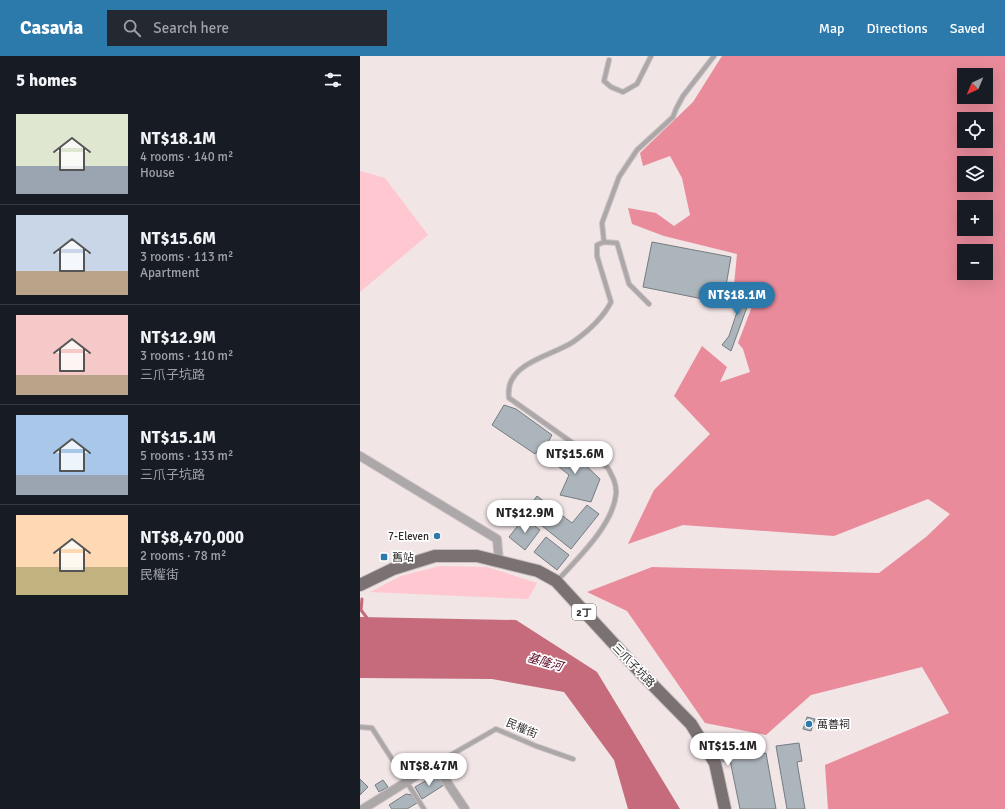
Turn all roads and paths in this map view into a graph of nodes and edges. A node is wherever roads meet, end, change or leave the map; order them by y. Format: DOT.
graph roads {
  1 [pos="651,56"];
  2 [pos="714,56"];
  3 [pos="609,60"];
  4 [pos="604,242"];
  5 [pos="649,304"];
  6 [pos="360,456"];
  7 [pos="499,561"];
  8 [pos="361,581"];
  9 [pos="556,581"];
  10 [pos="360,727"];
  11 [pos="738,754"];
  12 [pos="573,759"];
  13 [pos="713,760"];
  14 [pos="435,764"];
  15 [pos="406,781"];
  16 [pos="364,809"];
  17 [pos="424,809"];
  18 [pos="465,809"];
  19 [pos="725,809"];
  1 -- 3 [label="lane"];
  2 -- 4 [label="lane"];
  4 -- 5 [label="lane"];
  4 -- 9 [label="lane"];
  6 -- 7 [label="street"];
  7 -- 8 [label="main road, 三爪子坑路 / 2丁"];
  7 -- 9 [label="main road, 三爪子坑路 / 2丁"];
  9 -- 13 [label="main road, 三爪子坑路 / 2丁"];
  10 -- 15 [label="lane"];
  11 -- 13 [label="street"];
  12 -- 14 [label="lane, 民權街"];
  13 -- 19 [label="main road, 三爪子坑路 / 2丁"];
  14 -- 15 [label="street, 民權街"];
  14 -- 18 [label="street"];
  15 -- 16 [label="street, 民權街"];
  15 -- 17 [label="lane"];
}
